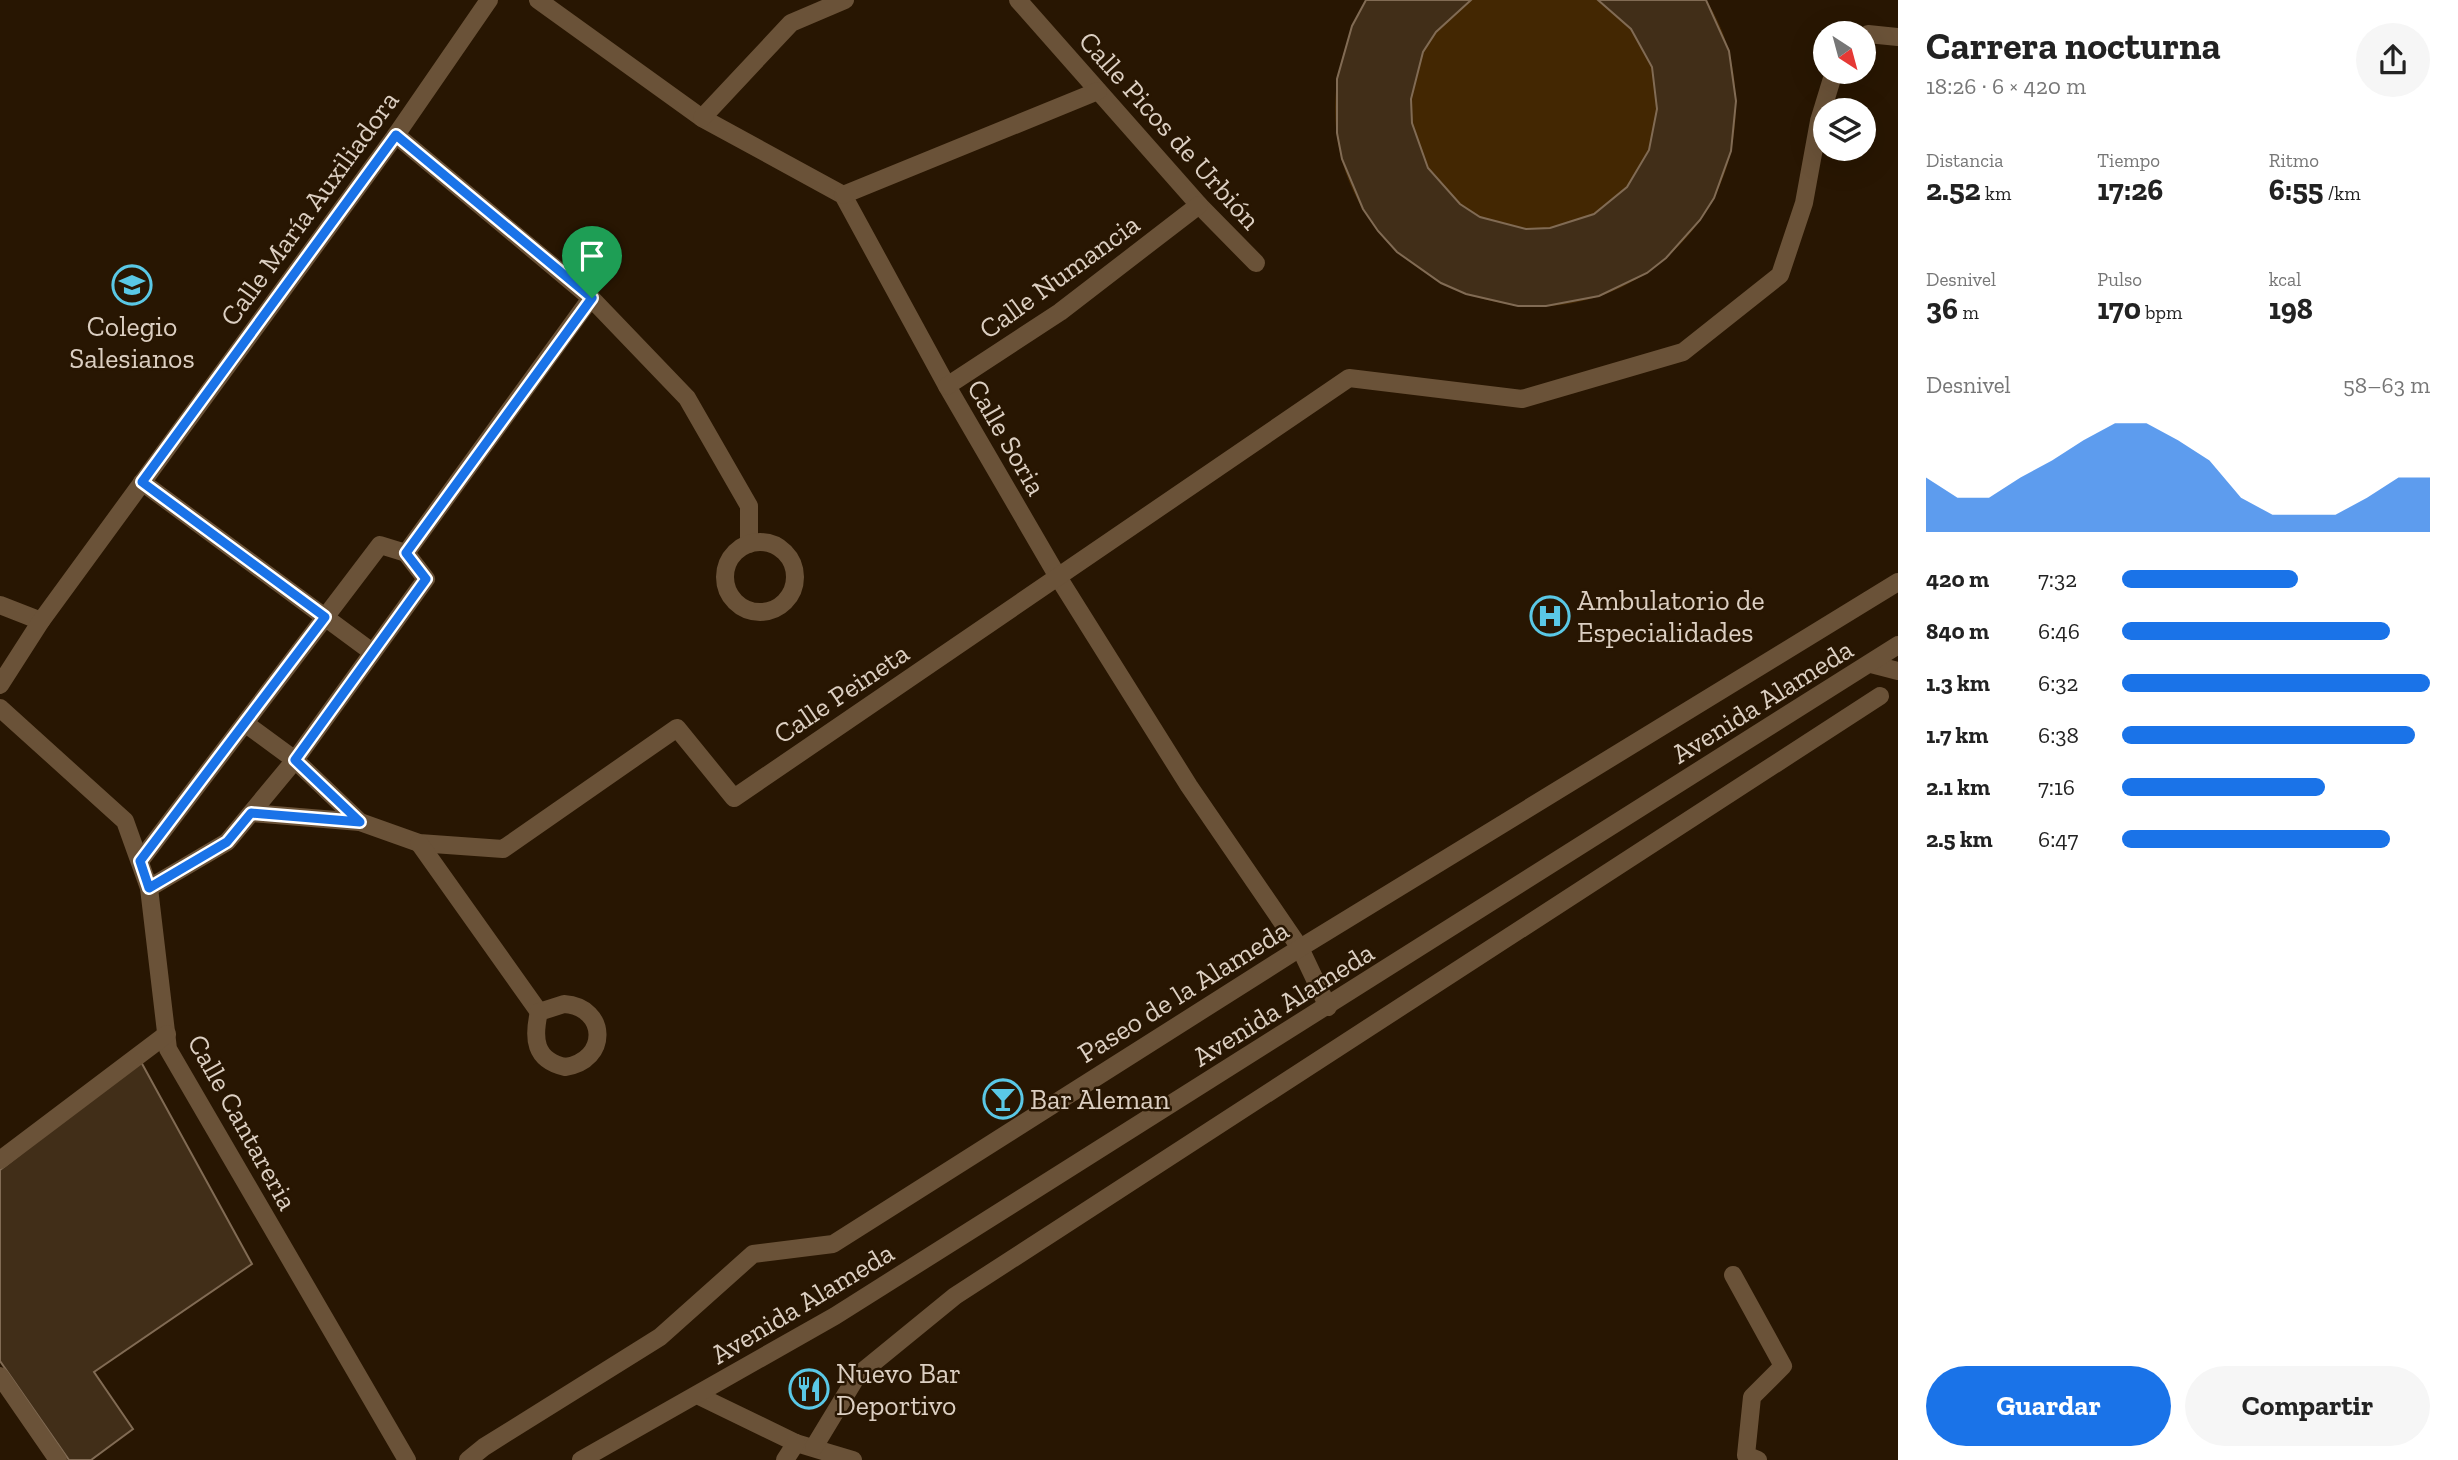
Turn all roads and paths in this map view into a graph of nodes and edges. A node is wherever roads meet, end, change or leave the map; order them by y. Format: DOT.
graph roads {
  1 [pos="489,0"];
  2 [pos="538,0"];
  3 [pos="845,0"];
  4 [pos="1018,0"];
  5 [pos="1876,35"];
  6 [pos="1898,37"];
  7 [pos="1830,84"];
  8 [pos="1098,91"];
  9 [pos="702,118"];
  10 [pos="396,135"];
  11 [pos="843,195"];
  12 [pos="1199,205"];
  13 [pos="1256,263"];
  14 [pos="592,298"];
  15 [pos="947,386"];
  16 [pos="142,482"];
  17 [pos="749,544"];
  18 [pos="406,553"];
  19 [pos="1058,577"];
  20 [pos="1898,582"];
  21 [pos="0,605"];
  22 [pos="325,617"];
  23 [pos="41,621"];
  24 [pos="1898,645"];
  25 [pos="372,652"];
  26 [pos="1871,664"];
  27 [pos="1898,671"];
  28 [pos="0,685"];
  29 [pos="1880,696"];
  30 [pos="0,708"];
  31 [pos="246,724"];
  32 [pos="295,760"];
  33 [pos="251,813"];
  34 [pos="360,822"];
  35 [pos="419,843"];
  36 [pos="140,861"];
  37 [pos="149,888"];
  38 [pos="1300,948"];
  39 [pos="1328,1007"];
  40 [pos="539,1012"];
  41 [pos="167,1034"];
  42 [pos="0,1160"];
  43 [pos="1733,1275"];
  44 [pos="0,1376"];
  45 [pos="699,1395"];
  46 [pos="796,1443"];
  47 [pos="814,1447"];
  48 [pos="58,1460"];
  49 [pos="407,1460"];
  50 [pos="468,1460"];
  51 [pos="581,1460"];
  52 [pos="785,1460"];
  53 [pos="853,1460"];
  54 [pos="1758,1460"];
  1 -- 10 [label="street, Calle María Auxiliadora"];
  2 -- 9 [label="street"];
  3 -- 9 [label="street"];
  4 -- 8 [label="street, Calle Picos de Urbión"];
  5 -- 6 [label="street"];
  7 -- 19 [label="street, Calle Peineta"];
  8 -- 11 [label="street"];
  8 -- 12 [label="street, Calle Picos de Urbión"];
  9 -- 11 [label="street"];
  10 -- 14 [label="street"];
  10 -- 16 [label="street, Calle María Auxiliadora"];
  11 -- 15 [label="street, Calle Soria"];
  12 -- 13 [label="street, Calle Picos de Urbión"];
  12 -- 15 [label="street, Calle Numancia"];
  14 -- 17 [label="street"];
  14 -- 18 [label="street"];
  15 -- 19 [label="street, Calle Soria"];
  16 -- 22 [label="street"];
  16 -- 23 [label="street, Calle María Auxiliadora"];
  17 -- 17 [label="street"];
  18 -- 22 [label="street"];
  18 -- 25 [label="street"];
  19 -- 35 [label="street, Calle Peineta"];
  19 -- 38 [label="street, Calle Soria"];
  20 -- 38 [label="street, Paseo de la Alameda"];
  21 -- 23 [label="street"];
  22 -- 25 [label="street"];
  22 -- 31 [label="street"];
  23 -- 28 [label="street, Calle María Auxiliadora"];
  24 -- 26 [label="street, Avenida Alameda"];
  25 -- 32 [label="street"];
  26 -- 27 [label="street"];
  26 -- 39 [label="street, Avenida Alameda"];
  29 -- 47 [label="street"];
  30 -- 36 [label="street, Calle Cantareria"];
  31 -- 32 [label="street"];
  31 -- 36 [label="street"];
  32 -- 33 [label="street"];
  32 -- 34 [label="street"];
  33 -- 34 [label="street"];
  33 -- 37 [label="street"];
  34 -- 35 [label="street, Calle Peineta"];
  35 -- 40 [label="street"];
  36 -- 37 [label="street, Calle Cantareria"];
  37 -- 41 [label="street, Calle Cantareria"];
  38 -- 39 [label="street, Calle Soria"];
  38 -- 50 [label="street, Paseo de la Alameda"];
  39 -- 45 [label="street, Avenida Alameda"];
  41 -- 42 [label="street"];
  41 -- 49 [label="street, Calle Cantareria"];
  43 -- 54 [label="street"];
  44 -- 48 [label="street"];
  45 -- 46 [label="street"];
  45 -- 51 [label="street, Avenida Alameda"];
  46 -- 47 [label="street"];
  46 -- 52 [label="street"];
  47 -- 53 [label="street"];
}
